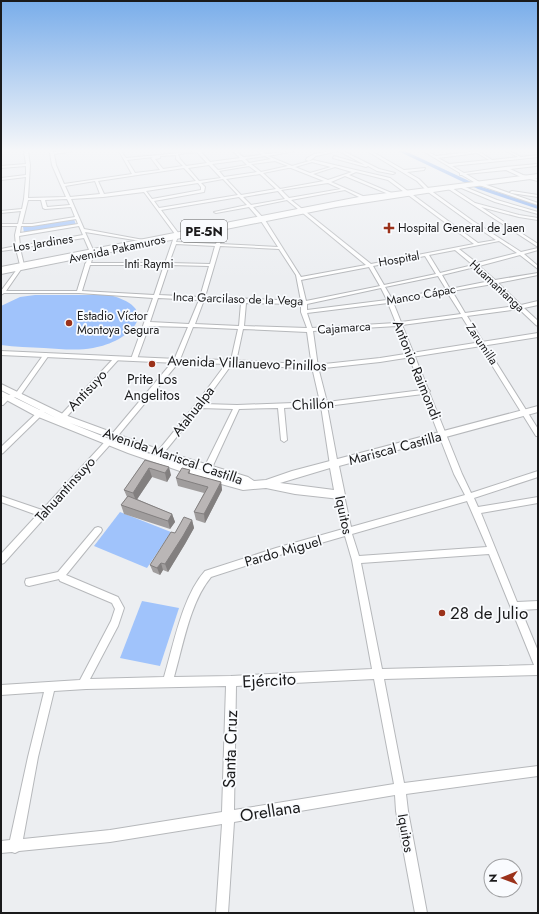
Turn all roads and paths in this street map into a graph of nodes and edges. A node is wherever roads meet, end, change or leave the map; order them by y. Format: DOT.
graph roads {
  1 [pos="26,194"];
  2 [pos="67,194"];
  3 [pos="128,194"];
  4 [pos="146,194"];
  5 [pos="190,194"];
  6 [pos="201,194"];
  7 [pos="238,194"];
  8 [pos="253,194"];
  9 [pos="283,194"];
  10 [pos="318,194"];
  11 [pos="355,194"];
  12 [pos="392,194"];
  13 [pos="397,194"];
  14 [pos="408,194"];
  15 [pos="434,194"];
  16 [pos="457,194"];
  17 [pos="476,194"];
  18 [pos="508,194"];
  19 [pos="523,194"];
  20 [pos="103,196"];
  21 [pos="240,196"];
  22 [pos="538,196"];
  23 [pos="364,198"];
  24 [pos="26,199"];
  25 [pos="43,199"];
  26 [pos="70,199"];
  27 [pos="288,199"];
  28 [pos="151,200"];
  29 [pos="204,203"];
  30 [pos="474,204"];
  31 [pos="538,204"];
  32 [pos="71,206"];
  33 [pos="250,206"];
  34 [pos="208,207"];
  35 [pos="159,209"];
  36 [pos="23,210"];
  37 [pos="304,210"];
  38 [pos="1,212"];
  39 [pos="216,212"];
  40 [pos="538,213"];
  41 [pos="77,218"];
  42 [pos="262,219"];
  43 [pos="538,220"];
  44 [pos="1,225"];
  45 [pos="19,225"];
  46 [pos="80,225"];
  47 [pos="223,228"];
  48 [pos="83,230"];
  49 [pos="17,235"];
  50 [pos="85,236"];
  51 [pos="176,238"];
  52 [pos="500,240"];
  53 [pos="147,241"];
  54 [pos="477,244"];
  55 [pos="218,246"];
  56 [pos="538,247"];
  57 [pos="18,248"];
  58 [pos="280,248"];
  59 [pos="455,248"];
  60 [pos="1,250"];
  61 [pos="91,253"];
  62 [pos="426,254"];
  63 [pos="521,254"];
  64 [pos="87,264"];
  65 [pos="166,264"];
  66 [pos="370,264"];
  67 [pos="476,265"];
  68 [pos="211,266"];
  69 [pos="21,267"];
  70 [pos="538,268"];
  71 [pos="1,270"];
  72 [pos="538,274"];
  73 [pos="438,275"];
  74 [pos="299,279"];
  75 [pos="494,282"];
  76 [pos="383,286"];
  77 [pos="448,291"];
  78 [pos="79,292"];
  79 [pos="2,293"];
  80 [pos="155,296"];
  81 [pos="202,299"];
  82 [pos="244,301"];
  83 [pos="390,301"];
  84 [pos="304,303"];
  85 [pos="538,303"];
  86 [pos="520,307"];
  87 [pos="304,312"];
  88 [pos="463,315"];
  89 [pos="148,324"];
  90 [pos="399,324"];
  91 [pos="538,324"];
  92 [pos="191,325"];
  93 [pos="241,328"];
  94 [pos="310,330"];
  95 [pos="538,335"];
  96 [pos="482,344"];
  97 [pos="1,353"];
  98 [pos="411,354"];
  99 [pos="46,355"];
  100 [pos="116,359"];
  101 [pos="134,359"];
  102 [pos="178,361"];
  103 [pos="231,362"];
  104 [pos="315,367"];
  105 [pos="1,387"];
  106 [pos="427,391"];
  107 [pos="18,395"];
  108 [pos="3,398"];
  109 [pos="324,404"];
  110 [pos="198,406"];
  111 [pos="281,406"];
  112 [pos="236,407"];
  113 [pos="538,410"];
  114 [pos="42,411"];
  115 [pos="525,413"];
  116 [pos="60,419"];
  117 [pos="538,434"];
  118 [pos="443,435"];
  119 [pos="111,438"];
  120 [pos="284,440"];
  121 [pos="1,451"];
  122 [pos="158,456"];
  123 [pos="334,465"];
  124 [pos="205,472"];
  125 [pos="538,474"];
  126 [pos="266,484"];
  127 [pos="253,485"];
  128 [pos="340,495"];
  129 [pos="469,497"];
  130 [pos="1,499"];
  131 [pos="538,500"];
  132 [pos="476,511"];
  133 [pos="43,514"];
  134 [pos="98,530"];
  135 [pos="348,533"];
  136 [pos="491,550"];
  137 [pos="1,560"];
  138 [pos="356,560"];
  139 [pos="60,576"];
  140 [pos="29,582"];
  141 [pos="538,605"];
  142 [pos="514,606"];
  143 [pos="538,663"];
  144 [pos="538,670"];
  145 [pos="378,674"];
  146 [pos="232,681"];
  147 [pos="168,682"];
  148 [pos="82,684"];
  149 [pos="50,686"];
  150 [pos="1,690"];
  151 [pos="538,771"];
  152 [pos="400,790"];
  153 [pos="228,817"];
  154 [pos="1,847"];
  155 [pos="15,847"];
  156 [pos="222,913"];
  157 [pos="421,913"];
  1 -- 24 [label="street"];
  2 -- 26 [label="street"];
  3 -- 20 [label="street"];
  4 -- 28 [label="street"];
  5 -- 28 [label="street"];
  6 -- 29 [label="street"];
  7 -- 21 [label="street, Iquitos"];
  8 -- 21 [label="street"];
  9 -- 27 [label="street, Antonio Raimondi"];
  10 -- 27 [label="street"];
  11 -- 23 [label="street"];
  12 -- 23 [label="highway, Avenida Pakamuros / PE-5N"];
  13 -- 37 [label="highway, Avenida Pakamuros / PE-5N"];
  14 -- 54 [label="street, Huamantanga"];
  15 -- 52 [label="street"];
  16 -- 30 [label="street"];
  17 -- 40 [label="street"];
  18 -- 31 [label="street"];
  19 -- 22 [label="street"];
  20 -- 26 [label="street"];
  21 -- 29 [label="street"];
  21 -- 33 [label="street, Iquitos"];
  23 -- 37 [label="highway, Avenida Pakamuros / PE-5N"];
  24 -- 25 [label="street"];
  24 -- 36 [label="street"];
  25 -- 26 [label="street"];
  25 -- 32 [label="street"];
  26 -- 32 [label="street"];
  27 -- 33 [label="street"];
  27 -- 37 [label="street, Antonio Raimondi"];
  28 -- 35 [label="street"];
  29 -- 34 [label="street"];
  29 -- 35 [label="street"];
  30 -- 43 [label="street"];
  30 -- 56 [label="street"];
  32 -- 41 [label="street"];
  33 -- 39 [label="street"];
  33 -- 42 [label="street, Iquitos"];
  35 -- 51 [label="street"];
  36 -- 38 [label="street"];
  36 -- 45 [label="street"];
  37 -- 42 [label="highway, Avenida Pakamuros / PE-5N"];
  37 -- 66 [label="street, Antonio Raimondi"];
  41 -- 45 [label="street"];
  41 -- 46 [label="street"];
  42 -- 47 [label="highway, Avenida Pakamuros / PE-5N"];
  42 -- 51 [label="highway, Avenida Pakamuros / PE-5N"];
  42 -- 58 [label="street, Iquitos"];
  44 -- 45 [label="street"];
  45 -- 49 [label="street"];
  46 -- 48 [label="street"];
  46 -- 49 [label="street"];
  47 -- 51 [label="highway, Avenida Pakamuros / PE-5N"];
  47 -- 55 [label="street, Tahuantinsuyo"];
  48 -- 50 [label="street"];
  48 -- 53 [label="street"];
  49 -- 57 [label="street"];
  50 -- 57 [label="street, Los Jardines"];
  50 -- 61 [label="street"];
  51 -- 53 [label="highway, Avenida Pakamuros / PE-5N"];
  51 -- 55 [label="street"];
  51 -- 61 [label="highway, Avenida Pakamuros / PE-5N"];
  51 -- 65 [label="street"];
  52 -- 54 [label="street, Hospital"];
  52 -- 63 [label="street"];
  53 -- 61 [label="highway, Avenida Pakamuros / PE-5N"];
  54 -- 59 [label="street, Hospital"];
  55 -- 58 [label="street"];
  55 -- 68 [label="street, Tahuantinsuyo"];
  56 -- 63 [label="street, Inca Garcilaso de la Vega"];
  57 -- 60 [label="street, Los Jardines"];
  57 -- 69 [label="street"];
  58 -- 74 [label="street, Iquitos"];
  59 -- 62 [label="street, Hospital"];
  59 -- 67 [label="street, Huamantanga"];
  61 -- 64 [label="street"];
  61 -- 69 [label="highway, Avenida Pakamuros / PE-5N"];
  62 -- 66 [label="street, Hospital"];
  62 -- 73 [label="street, Zarumilla"];
  63 -- 67 [label="street, Inca Garcilaso de la Vega"];
  63 -- 70 [label="street"];
  64 -- 65 [label="street, Inti Raymi"];
  64 -- 78 [label="street"];
  65 -- 68 [label="street, Inti Raymi"];
  65 -- 80 [label="street"];
  66 -- 74 [label="street, Hospital"];
  66 -- 76 [label="street, Antonio Raimondi"];
  67 -- 73 [label="street, Inca Garcilaso de la Vega"];
  67 -- 75 [label="street, Huamantanga"];
  68 -- 81 [label="street, Tahuantinsuyo"];
  69 -- 71 [label="highway, Avenida Pakamuros / PE-5N"];
  69 -- 79 [label="street"];
  72 -- 75 [label="street, Manco Cápac"];
  73 -- 76 [label="street, Inca Garcilaso de la Vega"];
  73 -- 77 [label="street, Zarumilla"];
  74 -- 84 [label="street, Iquitos"];
  75 -- 77 [label="street, Manco Cápac"];
  75 -- 86 [label="street, Huamantanga"];
  76 -- 83 [label="street, Antonio Raimondi"];
  76 -- 84 [label="street, Inca Garcilaso de la Vega"];
  77 -- 83 [label="street, Manco Cápac"];
  77 -- 88 [label="street, Zarumilla"];
  78 -- 79 [label="street, Inca Garcilaso de la Vega"];
  78 -- 80 [label="street, Inca Garcilaso de la Vega"];
  80 -- 81 [label="street, Inca Garcilaso de la Vega"];
  80 -- 89 [label="street"];
  81 -- 82 [label="street, Inca Garcilaso de la Vega"];
  81 -- 92 [label="street, Tahuantinsuyo"];
  82 -- 84 [label="street, Inca Garcilaso de la Vega"];
  82 -- 93 [label="street, Atahualpa"];
  83 -- 87 [label="street, Manco Cápac"];
  83 -- 90 [label="street, Antonio Raimondi"];
  84 -- 87 [label="street, Iquitos"];
  85 -- 86 [label="street, Cajamarca"];
  86 -- 88 [label="street, Cajamarca"];
  86 -- 91 [label="street, Huamantanga"];
  87 -- 94 [label="street, Iquitos"];
  88 -- 90 [label="street, Cajamarca"];
  88 -- 96 [label="street, Zarumilla"];
  89 -- 92 [label="street, Cajamarca"];
  89 -- 101 [label="street"];
  90 -- 94 [label="street, Cajamarca"];
  90 -- 98 [label="street, Antonio Raimondi"];
  92 -- 93 [label="street, Cajamarca"];
  92 -- 102 [label="street, Tahuantinsuyo"];
  93 -- 94 [label="street, Cajamarca"];
  93 -- 103 [label="street, Atahualpa"];
  94 -- 104 [label="street, Iquitos"];
  95 -- 96 [label="street, Avenida Villanuevo Pinillos"];
  96 -- 98 [label="street, Avenida Villanuevo Pinillos"];
  96 -- 115 [label="street, Zarumilla"];
  97 -- 99 [label="street, Avenida Villanuevo Pinillos"];
  98 -- 104 [label="street, Avenida Villanuevo Pinillos"];
  98 -- 106 [label="street, Antonio Raimondi"];
  99 -- 100 [label="street, Avenida Villanuevo Pinillos"];
  99 -- 107 [label="street"];
  100 -- 101 [label="street, Avenida Villanuevo Pinillos"];
  100 -- 116 [label="street, Antisuyo"];
  101 -- 102 [label="street, Avenida Villanuevo Pinillos"];
  102 -- 103 [label="street, Avenida Villanuevo Pinillos"];
  102 -- 119 [label="street, Tahuantinsuyo"];
  103 -- 104 [label="street, Avenida Villanuevo Pinillos"];
  103 -- 110 [label="street, Atahualpa"];
  104 -- 109 [label="street, Iquitos"];
  105 -- 107 [label="street, Avenida Mariscal Castilla"];
  106 -- 109 [label="street, Chillón"];
  106 -- 118 [label="street, Antonio Raimondi"];
  107 -- 108 [label="street"];
  107 -- 114 [label="street, Avenida Mariscal Castilla"];
  108 -- 114 [label="street, Avenida Mariscal Castilla"];
  109 -- 111 [label="street, Chillón"];
  109 -- 123 [label="street, Iquitos"];
  110 -- 112 [label="street, Chillón"];
  110 -- 122 [label="street, Atahualpa"];
  111 -- 112 [label="street, Chillón"];
  111 -- 120 [label="street"];
  112 -- 124 [label="street"];
  113 -- 115 [label="street, Mariscal Castilla"];
  114 -- 116 [label="street, Avenida Mariscal Castilla"];
  114 -- 121 [label="street"];
  115 -- 117 [label="street, Zarumilla"];
  115 -- 118 [label="street, Mariscal Castilla"];
  116 -- 119 [label="street, Avenida Mariscal Castilla"];
  118 -- 123 [label="street, Mariscal Castilla"];
  118 -- 129 [label="street, Antonio Raimondi"];
  119 -- 122 [label="street, Avenida Mariscal Castilla"];
  119 -- 133 [label="street, Tahuantinsuyo"];
  122 -- 124 [label="street, Avenida Mariscal Castilla"];
  123 -- 126 [label="street, Mariscal Castilla"];
  123 -- 128 [label="street, Iquitos"];
  124 -- 127 [label="street, Avenida Mariscal Castilla"];
  125 -- 129 [label="street, Pardo Miguel"];
  126 -- 127 [label="street, Mariscal Castilla"];
  126 -- 128 [label="street"];
  128 -- 135 [label="street, Iquitos"];
  129 -- 132 [label="street, Antonio Raimondi"];
  129 -- 135 [label="street, Pardo Miguel"];
  130 -- 133 [label="street"];
  131 -- 132 [label="street"];
  132 -- 136 [label="street, Antonio Raimondi"];
  133 -- 137 [label="street, Tahuantinsuyo"];
  134 -- 139 [label="street"];
  135 -- 138 [label="street, Iquitos"];
  135 -- 147 [label="street, Pardo Miguel"];
  136 -- 138 [label="street"];
  136 -- 142 [label="street, Antonio Raimondi"];
  138 -- 145 [label="street, Iquitos"];
  139 -- 140 [label="street"];
  139 -- 148 [label="street"];
  141 -- 142 [label="street"];
  142 -- 143 [label="street, Antonio Raimondi"];
  144 -- 145 [label="street, Ejército"];
  145 -- 146 [label="street, Ejército"];
  145 -- 152 [label="street, Iquitos"];
  146 -- 147 [label="street, Ejército"];
  146 -- 153 [label="street, Santa Cruz"];
  147 -- 148 [label="street, Ejército"];
  148 -- 149 [label="street, Ejército"];
  149 -- 150 [label="street, Ejército"];
  149 -- 155 [label="street"];
  151 -- 152 [label="street, Orellana"];
  152 -- 153 [label="street, Orellana"];
  152 -- 157 [label="street, Iquitos"];
  153 -- 155 [label="street, Orellana"];
  153 -- 156 [label="street, Santa Cruz"];
  154 -- 155 [label="street, Orellana"];
}
